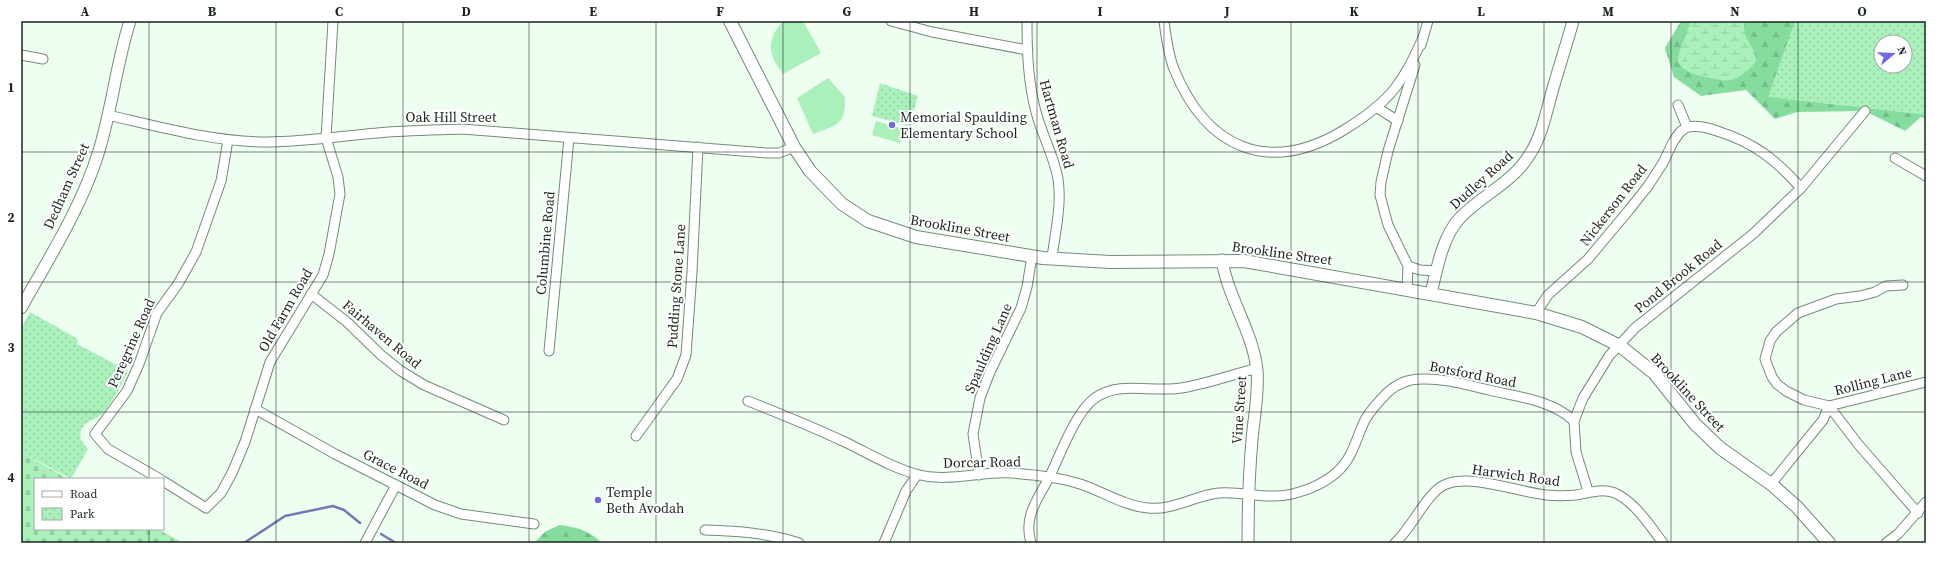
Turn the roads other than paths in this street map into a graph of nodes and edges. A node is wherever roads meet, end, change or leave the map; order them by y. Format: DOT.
graph roads {
  1 [pos="130,21"];
  2 [pos="332,21"];
  3 [pos="730,21"];
  4 [pos="891,21"];
  5 [pos="1027,21"];
  6 [pos="1164,21"];
  7 [pos="1428,21"];
  8 [pos="1573,21"];
  9 [pos="1422,40"];
  10 [pos="1026,50"];
  11 [pos="21,55"];
  12 [pos="43,59"];
  13 [pos="1678,105"];
  14 [pos="1376,107"];
  15 [pos="1864,111"];
  16 [pos="108,115"];
  17 [pos="1398,121"];
  18 [pos="1687,127"];
  19 [pos="326,138"];
  20 [pos="569,138"];
  21 [pos="228,140"];
  22 [pos="698,147"];
  23 [pos="794,148"];
  24 [pos="1895,158"];
  25 [pos="1926,176"];
  26 [pos="1801,188"];
  27 [pos="1032,256"];
  28 [pos="1052,258"];
  29 [pos="1222,260"];
  30 [pos="1408,266"];
  31 [pos="1436,271"];
  32 [pos="1903,285"];
  33 [pos="1407,290"];
  34 [pos="1431,293"];
  35 [pos="311,294"];
  36 [pos="21,308"];
  37 [pos="1536,312"];
  38 [pos="1620,346"];
  39 [pos="549,351"];
  40 [pos="1257,368"];
  41 [pos="1926,382"];
  42 [pos="748,401"];
  43 [pos="1829,406"];
  44 [pos="256,408"];
  45 [pos="504,420"];
  46 [pos="1574,421"];
  47 [pos="636,436"];
  48 [pos="917,475"];
  49 [pos="979,475"];
  50 [pos="158,478"];
  51 [pos="1049,478"];
  52 [pos="164,482"];
  53 [pos="1770,484"];
  54 [pos="396,485"];
  55 [pos="1588,491"];
  56 [pos="1248,493"];
  57 [pos="1926,502"];
  58 [pos="1918,513"];
  59 [pos="534,524"];
  60 [pos="705,530"];
  61 [pos="365,543"];
  62 [pos="799,543"];
  63 [pos="884,543"];
  64 [pos="1031,543"];
  65 [pos="1248,543"];
  66 [pos="1395,543"];
  67 [pos="1663,543"];
  68 [pos="1829,543"];
  69 [pos="1886,543"];
  1 -- 16 [label="street, Dedham Street"];
  2 -- 19 [label="street, Old Farm Road"];
  3 -- 23 [label="main road, Brookline Street"];
  4 -- 10 [label="street"];
  5 -- 10 [label="street, Hartman Road"];
  6 -- 14 [label="street"];
  7 -- 9 [label="street"];
  8 -- 31 [label="street, Dudley Road"];
  9 -- 14 [label="street"];
  9 -- 17 [label="street"];
  10 -- 28 [label="street, Hartman Road"];
  11 -- 12 [label="street"];
  13 -- 18 [label="street"];
  14 -- 17 [label="street"];
  15 -- 26 [label="street, Pond Brook Road"];
  16 -- 21 [label="street, Oak Hill Street"];
  16 -- 36 [label="street, Dedham Street"];
  17 -- 30 [label="street"];
  18 -- 26 [label="street"];
  18 -- 37 [label="street, Nickerson Road"];
  19 -- 20 [label="street, Oak Hill Street"];
  19 -- 21 [label="street, Oak Hill Street"];
  19 -- 35 [label="street, Old Farm Road"];
  20 -- 22 [label="street, Oak Hill Street"];
  20 -- 39 [label="street, Columbine Road"];
  21 -- 50 [label="street, Peregrine Road"];
  22 -- 23 [label="street, Oak Hill Street"];
  22 -- 47 [label="street, Pudding Stone Lane"];
  23 -- 27 [label="main road, Brookline Street"];
  24 -- 25 [label="street"];
  26 -- 38 [label="street, Pond Brook Road"];
  27 -- 28 [label="main road, Brookline Street"];
  27 -- 49 [label="street, Spaulding Lane"];
  28 -- 29 [label="main road, Brookline Street"];
  29 -- 33 [label="main road, Brookline Street"];
  29 -- 40 [label="street, Vine Street"];
  30 -- 31 [label="street"];
  30 -- 33 [label="street"];
  31 -- 34 [label="street, Dudley Road"];
  32 -- 43 [label="street"];
  33 -- 34 [label="main road, Brookline Street"];
  34 -- 37 [label="main road, Brookline Street"];
  35 -- 44 [label="street, Old Farm Road"];
  35 -- 45 [label="street, Fairhaven Road"];
  37 -- 38 [label="main road, Brookline Street"];
  38 -- 46 [label="street, Pond Brook Road"];
  38 -- 53 [label="main road, Brookline Street"];
  40 -- 51 [label="street"];
  40 -- 56 [label="street, Vine Street"];
  41 -- 43 [label="street, Rolling Lane"];
  42 -- 48 [label="street, Dorcar Road"];
  43 -- 53 [label="street, Rolling Lane"];
  43 -- 58 [label="street"];
  44 -- 52 [label="street, Old Farm Road"];
  44 -- 54 [label="street, Grace Road"];
  46 -- 55 [label="street, Pond Brook Road"];
  46 -- 56 [label="street, Botsford Road"];
  48 -- 49 [label="street, Dorcar Road"];
  48 -- 63 [label="street"];
  49 -- 51 [label="street, Dorcar Road"];
  51 -- 56 [label="street, Dorcar Road"];
  51 -- 64 [label="street"];
  53 -- 68 [label="main road, Brookline Street"];
  54 -- 59 [label="street, Grace Road"];
  54 -- 61 [label="street"];
  55 -- 66 [label="street, Harwich Road"];
  55 -- 67 [label="street, Harwich Road"];
  56 -- 65 [label="street, Vine Street"];
  57 -- 58 [label="street"];
  58 -- 69 [label="street"];
  60 -- 62 [label="street"];
}
